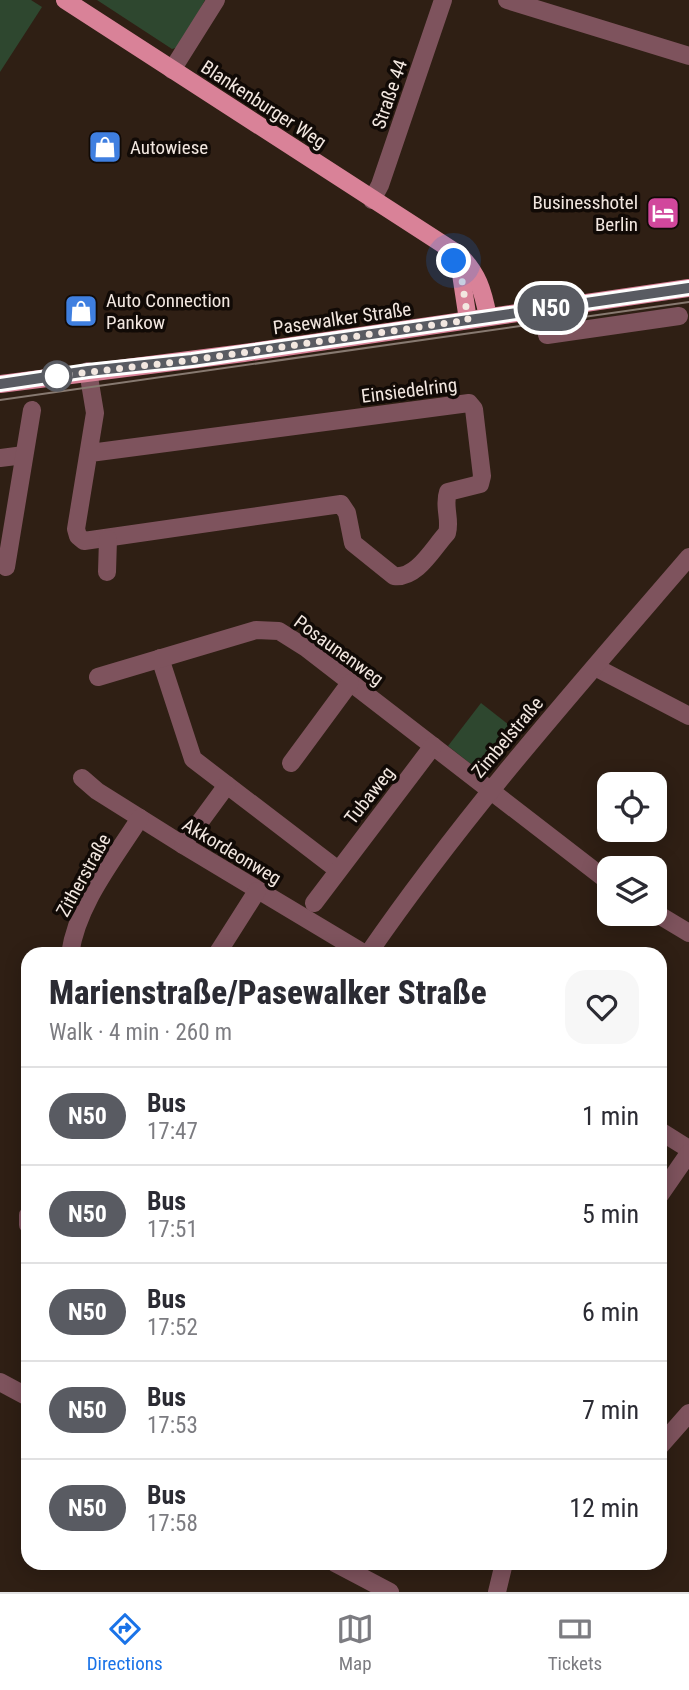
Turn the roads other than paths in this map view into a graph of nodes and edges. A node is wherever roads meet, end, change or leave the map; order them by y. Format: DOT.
graph roads {
  1 [pos="65,0"];
  2 [pos="216,0"];
  3 [pos="443,0"];
  4 [pos="507,0"];
  5 [pos="689,57"];
  6 [pos="172,70"];
  7 [pos="372,200"];
  8 [pos="440,244"];
  9 [pos="689,288"];
  10 [pos="679,316"];
  11 [pos="488,317"];
  12 [pos="468,320"];
  13 [pos="547,335"];
  14 [pos="88,371"];
  15 [pos="0,384"];
  16 [pos="32,410"];
  17 [pos="90,453"];
  18 [pos="24,455"];
  19 [pos="0,458"];
  20 [pos="108,539"];
  21 [pos="689,557"];
  22 [pos="6,567"];
  23 [pos="107,572"];
  24 [pos="160,658"];
  25 [pos="595,667"];
  26 [pos="98,677"];
  27 [pos="350,683"];
  28 [pos="689,716"];
  29 [pos="433,746"];
  30 [pos="291,763"];
  31 [pos="82,778"];
  32 [pos="227,785"];
  33 [pos="490,790"];
  34 [pos="140,818"];
  35 [pos="183,845"];
  36 [pos="338,870"];
  37 [pos="597,873"];
  38 [pos="257,891"];
  39 [pos="314,903"];
  40 [pos="667,920"];
  41 [pos="689,933"];
  42 [pos="72,947"];
  43 [pos="221,947"];
  44 [pos="354,947"];
  45 [pos="371,947"];
  46 [pos="667,1136"];
  47 [pos="689,1151"];
  48 [pos="667,1184"];
  49 [pos="0,1382"];
  50 [pos="21,1392"];
  51 [pos="689,1413"];
  52 [pos="667,1438"];
  53 [pos="348,1570"];
  54 [pos="502,1570"];
  55 [pos="390,1592"];
  56 [pos="497,1592"];
  1 -- 6 [label="main road, Blankenburger Weg"];
  2 -- 6 [label="street"];
  3 -- 7 [label="street, Straße 44"];
  4 -- 5 [label="street"];
  6 -- 7 [label="main road, Blankenburger Weg"];
  7 -- 8 [label="main road, Blankenburger Weg"];
  8 -- 11 [label="main road, Blankenburger Weg"];
  8 -- 12 [label="main road, Blankenburger Weg"];
  9 -- 11 [label="main road, Pasewalker Straße"];
  10 -- 13 [label="street"];
  11 -- 12 [label="main road, Pasewalker Straße"];
  12 -- 14 [label="main road, Pasewalker Straße"];
  14 -- 15 [label="main road, Pasewalker Straße"];
  14 -- 17 [label="street, Einsiedelring"];
  16 -- 18 [label="street"];
  17 -- 20 [label="street, Einsiedelring"];
  17 -- 20 [label="street, Einsiedelring"];
  18 -- 19 [label="street"];
  18 -- 22 [label="street"];
  20 -- 23 [label="street"];
  21 -- 25 [label="street, Zimbelstraße"];
  24 -- 26 [label="street, Posaunenweg"];
  24 -- 27 [label="street, Posaunenweg"];
  24 -- 32 [label="street"];
  25 -- 28 [label="street"];
  25 -- 33 [label="street, Zimbelstraße"];
  27 -- 29 [label="street, Posaunenweg"];
  27 -- 30 [label="street"];
  29 -- 33 [label="street, Posaunenweg"];
  29 -- 36 [label="street, Tubaweg"];
  31 -- 34 [label="street, Akkordeonweg"];
  32 -- 35 [label="street"];
  32 -- 36 [label="street"];
  33 -- 37 [label="street, Posaunenweg"];
  33 -- 45 [label="street, Zimbelstraße"];
  34 -- 35 [label="street, Akkordeonweg"];
  34 -- 42 [label="street, Zitherstraße"];
  35 -- 38 [label="street, Akkordeonweg"];
  36 -- 39 [label="street, Tubaweg"];
  38 -- 43 [label="street"];
  38 -- 44 [label="street, Akkordeonweg"];
  40 -- 41 [label="street"];
  46 -- 47 [label="street"];
  47 -- 48 [label="street"];
  49 -- 50 [label="street"];
  51 -- 52 [label="street"];
  53 -- 55 [label="street"];
  54 -- 56 [label="street"];
}
